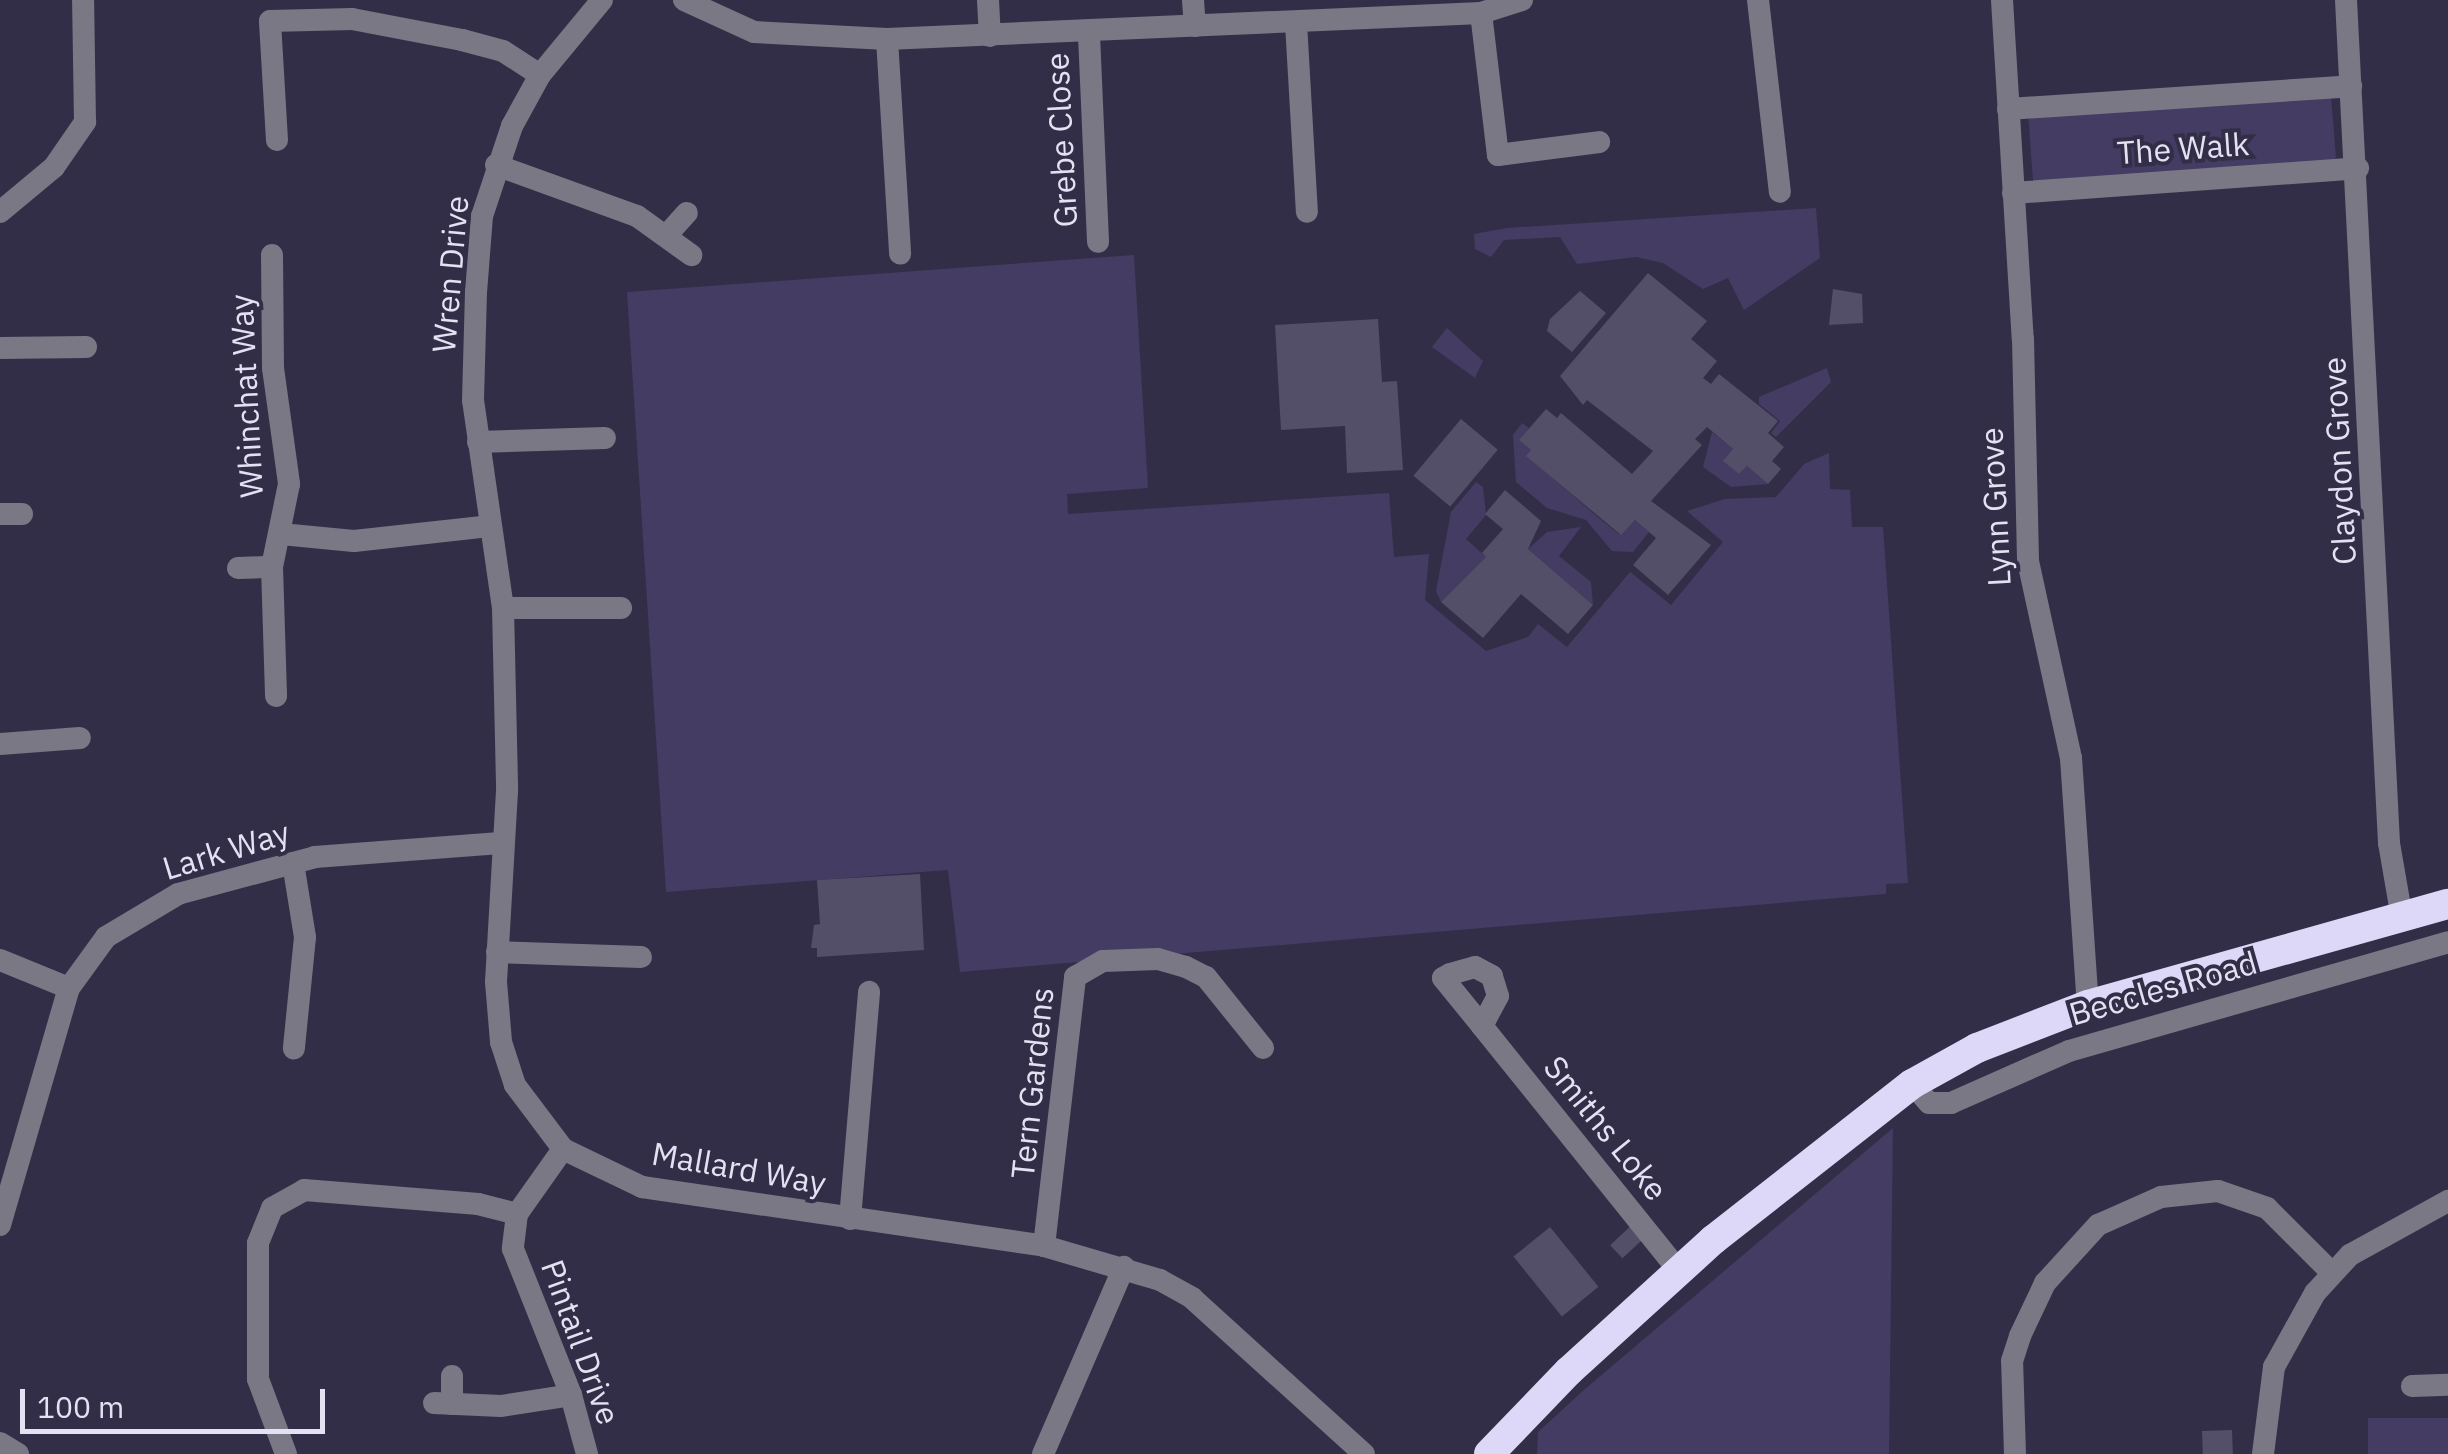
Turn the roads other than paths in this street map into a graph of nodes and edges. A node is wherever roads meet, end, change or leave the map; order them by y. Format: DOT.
graph roads {
  1 [pos="83,0"];
  2 [pos="602,0"];
  3 [pos="684,0"];
  4 [pos="988,0"];
  5 [pos="1193,0"];
  6 [pos="1522,0"];
  7 [pos="1758,0"];
  8 [pos="2002,0"];
  9 [pos="2346,0"];
  10 [pos="1400,9"];
  11 [pos="353,10"];
  12 [pos="269,11"];
  13 [pos="1482,13"];
  14 [pos="1296,22"];
  15 [pos="1195,26"];
  16 [pos="1089,35"];
  17 [pos="990,36"];
  18 [pos="886,39"];
  19 [pos="540,75"];
  20 [pos="64,76"];
  21 [pos="88,77"];
  22 [pos="2351,86"];
  23 [pos="2008,110"];
  24 [pos="276,140"];
  25 [pos="1598,142"];
  26 [pos="496,165"];
  27 [pos="2358,168"];
  28 [pos="1780,192"];
  29 [pos="2013,192"];
  30 [pos="0,212"];
  31 [pos="687,212"];
  32 [pos="1307,212"];
  33 [pos="666,236"];
  34 [pos="1098,242"];
  35 [pos="900,254"];
  36 [pos="691,255"];
  37 [pos="272,256"];
  38 [pos="86,347"];
  39 [pos="0,348"];
  40 [pos="605,438"];
  41 [pos="478,442"];
  42 [pos="489,526"];
  43 [pos="281,534"];
  44 [pos="272,567"];
  45 [pos="238,568"];
  46 [pos="503,608"];
  47 [pos="622,608"];
  48 [pos="276,696"];
  49 [pos="80,738"];
  50 [pos="0,744"];
  51 [pos="504,843"];
  52 [pos="293,863"];
  53 [pos="2448,904"];
  54 [pos="2402,918"];
  55 [pos="2448,942"];
  56 [pos="496,952"];
  57 [pos="641,957"];
  58 [pos="0,960"];
  59 [pos="70,988"];
  60 [pos="869,992"];
  61 [pos="2088,1005"];
  62 [pos="1482,1026"];
  63 [pos="294,1048"];
  64 [pos="1263,1048"];
  65 [pos="1912,1084"];
  66 [pos="563,1149"];
  67 [pos="2448,1202"];
  68 [pos="517,1214"];
  69 [pos="850,1219"];
  70 [pos="0,1225"];
  71 [pos="1044,1246"];
  72 [pos="1124,1267"];
  73 [pos="1679,1271"];
  74 [pos="2332,1273"];
  75 [pos="452,1376"];
  76 [pos="2448,1385"];
  77 [pos="2412,1386"];
  78 [pos="571,1395"];
  79 [pos="0,1443"];
  80 [pos="18,1454"];
  81 [pos="286,1454"];
  82 [pos="587,1454"];
  83 [pos="1043,1454"];
  84 [pos="1364,1454"];
  85 [pos="1489,1454"];
  86 [pos="2015,1454"];
  87 [pos="2263,1454"];
  1 -- 21 [label="street"];
  2 -- 19 [label="street, Wren Drive"];
  3 -- 18 [label="street"];
  4 -- 17 [label="street"];
  5 -- 15 [label="street"];
  6 -- 13 [label="street"];
  7 -- 28 [label="street"];
  8 -- 23 [label="street, Lynn Grove"];
  9 -- 22 [label="street, Claydon Grove"];
  10 -- 13 [label="street"];
  10 -- 14 [label="street"];
  11 -- 12 [label="street"];
  11 -- 19 [label="street"];
  12 -- 24 [label="street"];
  13 -- 25 [label="street"];
  14 -- 15 [label="street"];
  14 -- 32 [label="street"];
  15 -- 16 [label="street"];
  16 -- 17 [label="street"];
  16 -- 34 [label="street, Grebe Close"];
  17 -- 18 [label="street"];
  18 -- 35 [label="street"];
  19 -- 26 [label="street, Wren Drive"];
  20 -- 21 [label="street"];
  21 -- 30 [label="street"];
  22 -- 23 [label="street, The Walk"];
  22 -- 27 [label="street, Claydon Grove"];
  23 -- 29 [label="street, Lynn Grove"];
  26 -- 33 [label="street"];
  26 -- 41 [label="street, Wren Drive"];
  27 -- 29 [label="street, The Walk"];
  27 -- 54 [label="street, Claydon Grove"];
  29 -- 61 [label="street, Lynn Grove"];
  31 -- 33 [label="street"];
  33 -- 36 [label="street"];
  37 -- 43 [label="street, Whinchat Way"];
  38 -- 39 [label="street"];
  40 -- 41 [label="street"];
  41 -- 42 [label="street, Wren Drive"];
  42 -- 43 [label="street, Whinchat Way"];
  42 -- 46 [label="street, Mallard Way"];
  43 -- 44 [label="street, Whinchat Way"];
  44 -- 45 [label="street"];
  44 -- 48 [label="street, Whinchat Way"];
  46 -- 47 [label="street"];
  46 -- 51 [label="street, Mallard Way"];
  49 -- 50 [label="street"];
  51 -- 52 [label="street, Lark Way"];
  51 -- 56 [label="street, Mallard Way"];
  52 -- 59 [label="street, Lark Way"];
  52 -- 63 [label="street"];
  53 -- 54 [label="highway, Beccles Road"];
  54 -- 61 [label="highway, Beccles Road"];
  55 -- 65 [label="street, Beccles Road"];
  56 -- 57 [label="street"];
  56 -- 66 [label="street, Mallard Way"];
  58 -- 59 [label="street"];
  59 -- 70 [label="street, Lark Way"];
  60 -- 69 [label="street"];
  61 -- 65 [label="highway, Beccles Road"];
  62 -- 73 [label="street, Smiths Loke"];
  64 -- 71 [label="street, Tern Gardens"];
  65 -- 73 [label="highway, Beccles Road"];
  66 -- 68 [label="street"];
  66 -- 69 [label="street, Mallard Way"];
  67 -- 74 [label="street"];
  68 -- 78 [label="street, Pintail Drive"];
  68 -- 81 [label="street"];
  69 -- 71 [label="street, Mallard Way"];
  71 -- 72 [label="street, Mallard Way"];
  72 -- 83 [label="street"];
  72 -- 84 [label="street, Mallard Way"];
  73 -- 85 [label="highway, Beccles Road"];
  74 -- 86 [label="street"];
  74 -- 87 [label="street"];
  75 -- 78 [label="street"];
  76 -- 77 [label="street"];
  78 -- 82 [label="street, Pintail Drive"];
  79 -- 80 [label="street"];
}
